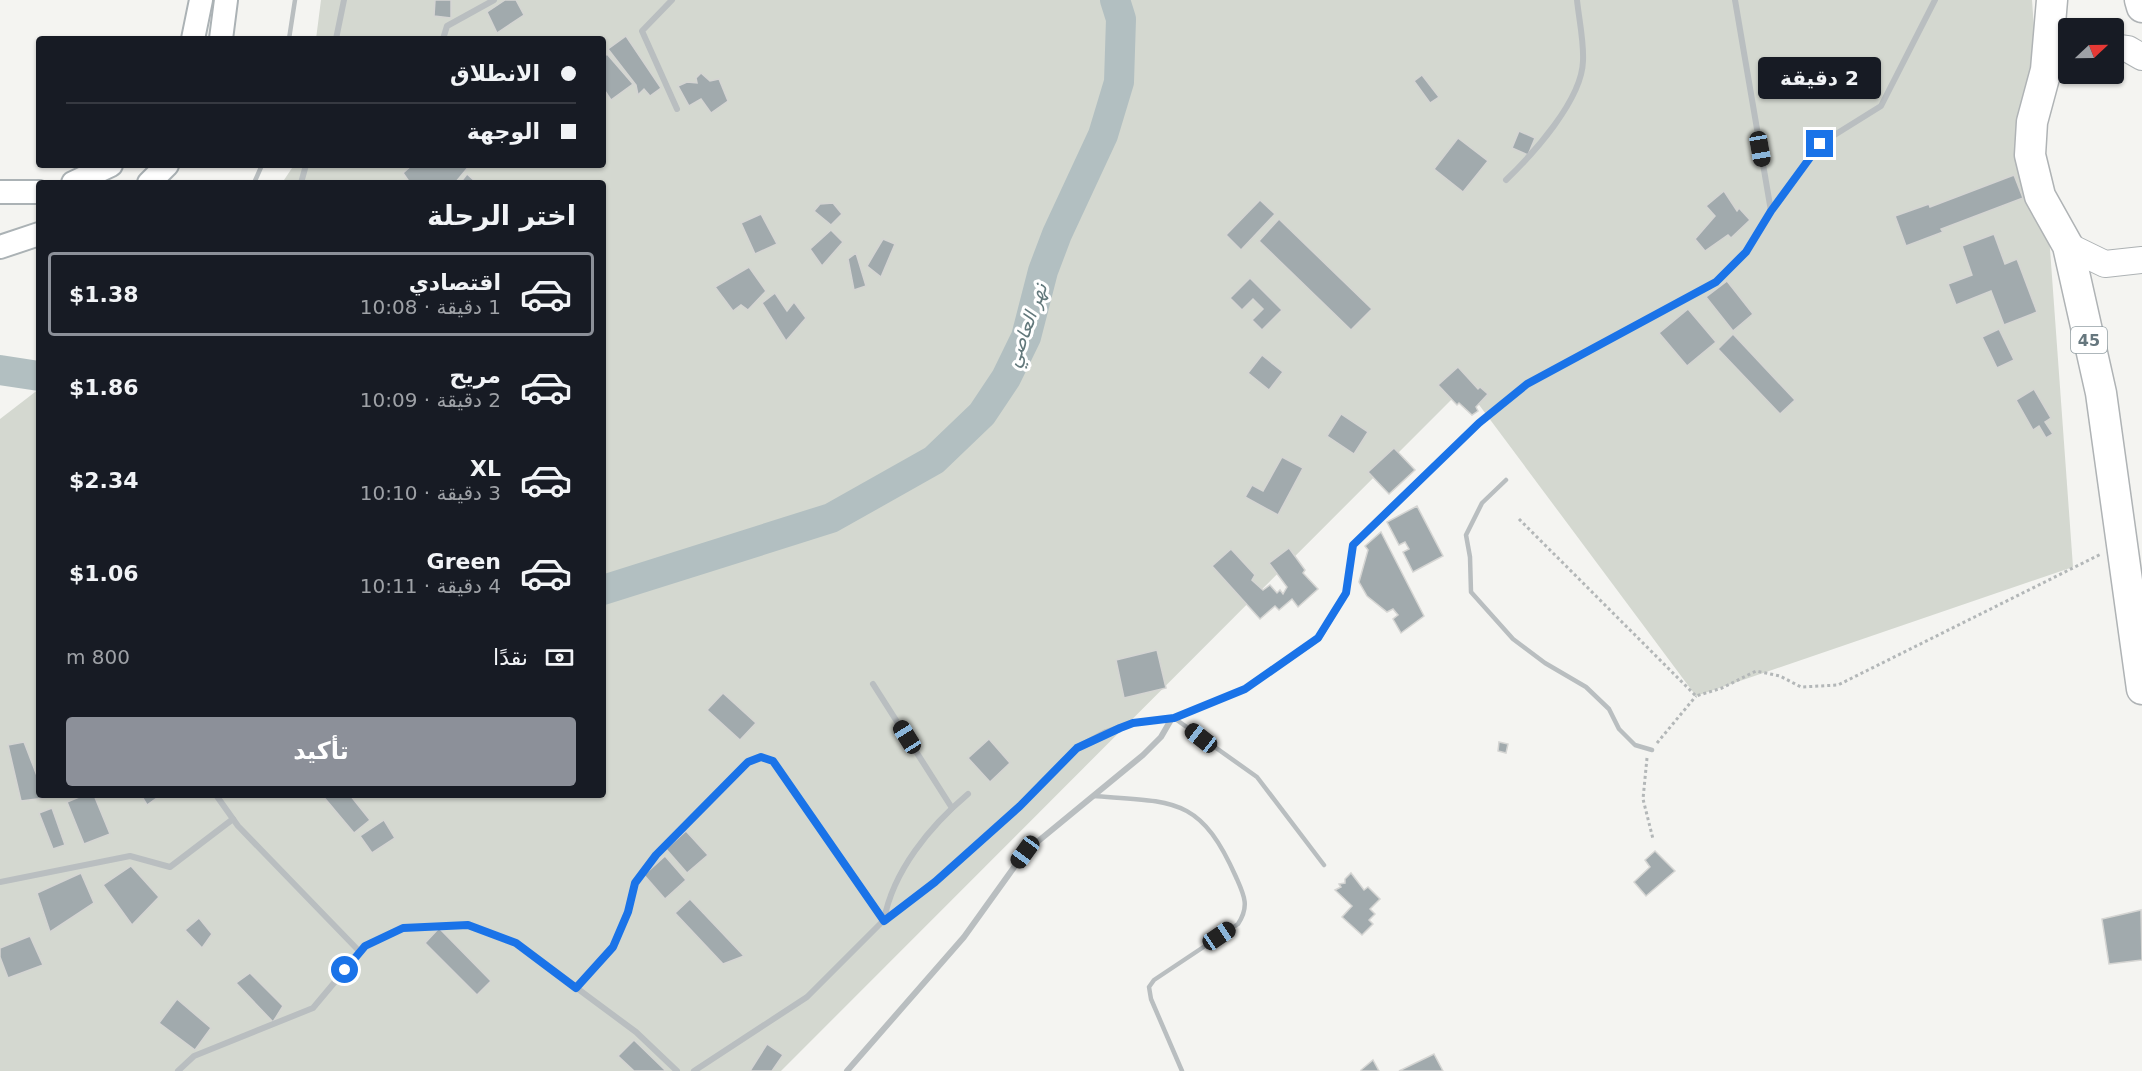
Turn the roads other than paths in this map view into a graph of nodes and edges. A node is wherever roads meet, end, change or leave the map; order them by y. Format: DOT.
graph roads {
  1 [pos="201,0"];
  2 [pos="226,0"];
  3 [pos="295,0"];
  4 [pos="344,0"];
  5 [pos="494,0"];
  6 [pos="672,0"];
  7 [pos="1577,0"];
  8 [pos="1735,0"];
  9 [pos="1935,0"];
  10 [pos="2052,0"];
  11 [pos="2140,0"];
  12 [pos="2142,7"];
  13 [pos="194,36"];
  14 [pos="221,36"];
  15 [pos="289,36"];
  16 [pos="337,36"];
  17 [pos="444,36"];
  18 [pos="2124,48"];
  19 [pos="2142,57"];
  20 [pos="2057,65"];
  21 [pos="677,109"];
  22 [pos="105,168"];
  23 [pos="164,168"];
  24 [pos="79,180"];
  25 [pos="152,180"];
  26 [pos="1506,180"];
  27 [pos="0,192"];
  28 [pos="36,192"];
  29 [pos="1771,211"];
  30 [pos="36,235"];
  31 [pos="2068,246"];
  32 [pos="0,247"];
  33 [pos="2142,260"];
  34 [pos="1506,480"];
  35 [pos="873,684"];
  36 [pos="2142,689"];
  37 [pos="1173,718"];
  38 [pos="1652,750"];
  39 [pos="968,794"];
  40 [pos="1093,796"];
  41 [pos="218,798"];
  42 [pos="952,808"];
  43 [pos="233,819"];
  44 [pos="1324,865"];
  45 [pos="0,882"];
  46 [pos="884,921"];
  47 [pos="360,952"];
  48 [pos="576,988"];
  49 [pos="178,1071"];
  50 [pos="677,1071"];
  51 [pos="694,1071"];
  52 [pos="847,1071"];
  53 [pos="1182,1071"];
  1 -- 13 [label="main road"];
  2 -- 14 [label="main road"];
  3 -- 15 [label="lane"];
  4 -- 16 [label="street"];
  5 -- 17 [label="street"];
  6 -- 21 [label="street"];
  7 -- 26 [label="street"];
  8 -- 29 [label="street"];
  9 -- 29 [label="street"];
  10 -- 20 [label="highway, 45"];
  11 -- 12 [label="highway"];
  18 -- 19 [label="main road"];
  20 -- 31 [label="highway, 45"];
  22 -- 24 [label="main road"];
  23 -- 25 [label="main road"];
  27 -- 28 [label="main road"];
  29 -- 37 [label="street"];
  30 -- 32 [label="main road"];
  31 -- 33 [label="main road"];
  31 -- 36 [label="highway, 45"];
  34 -- 38 [label="lane"];
  35 -- 42 [label="street"];
  37 -- 40 [label="street"];
  37 -- 44 [label="lane"];
  37 -- 46 [label="street"];
  39 -- 42 [label="street"];
  40 -- 52 [label="street"];
  40 -- 53 [label="lane"];
  41 -- 43 [label="street"];
  42 -- 46 [label="street"];
  43 -- 45 [label="street"];
  43 -- 47 [label="street"];
  46 -- 48 [label="street"];
  46 -- 51 [label="street"];
  47 -- 48 [label="street"];
  47 -- 49 [label="street"];
  48 -- 50 [label="street"];
}
